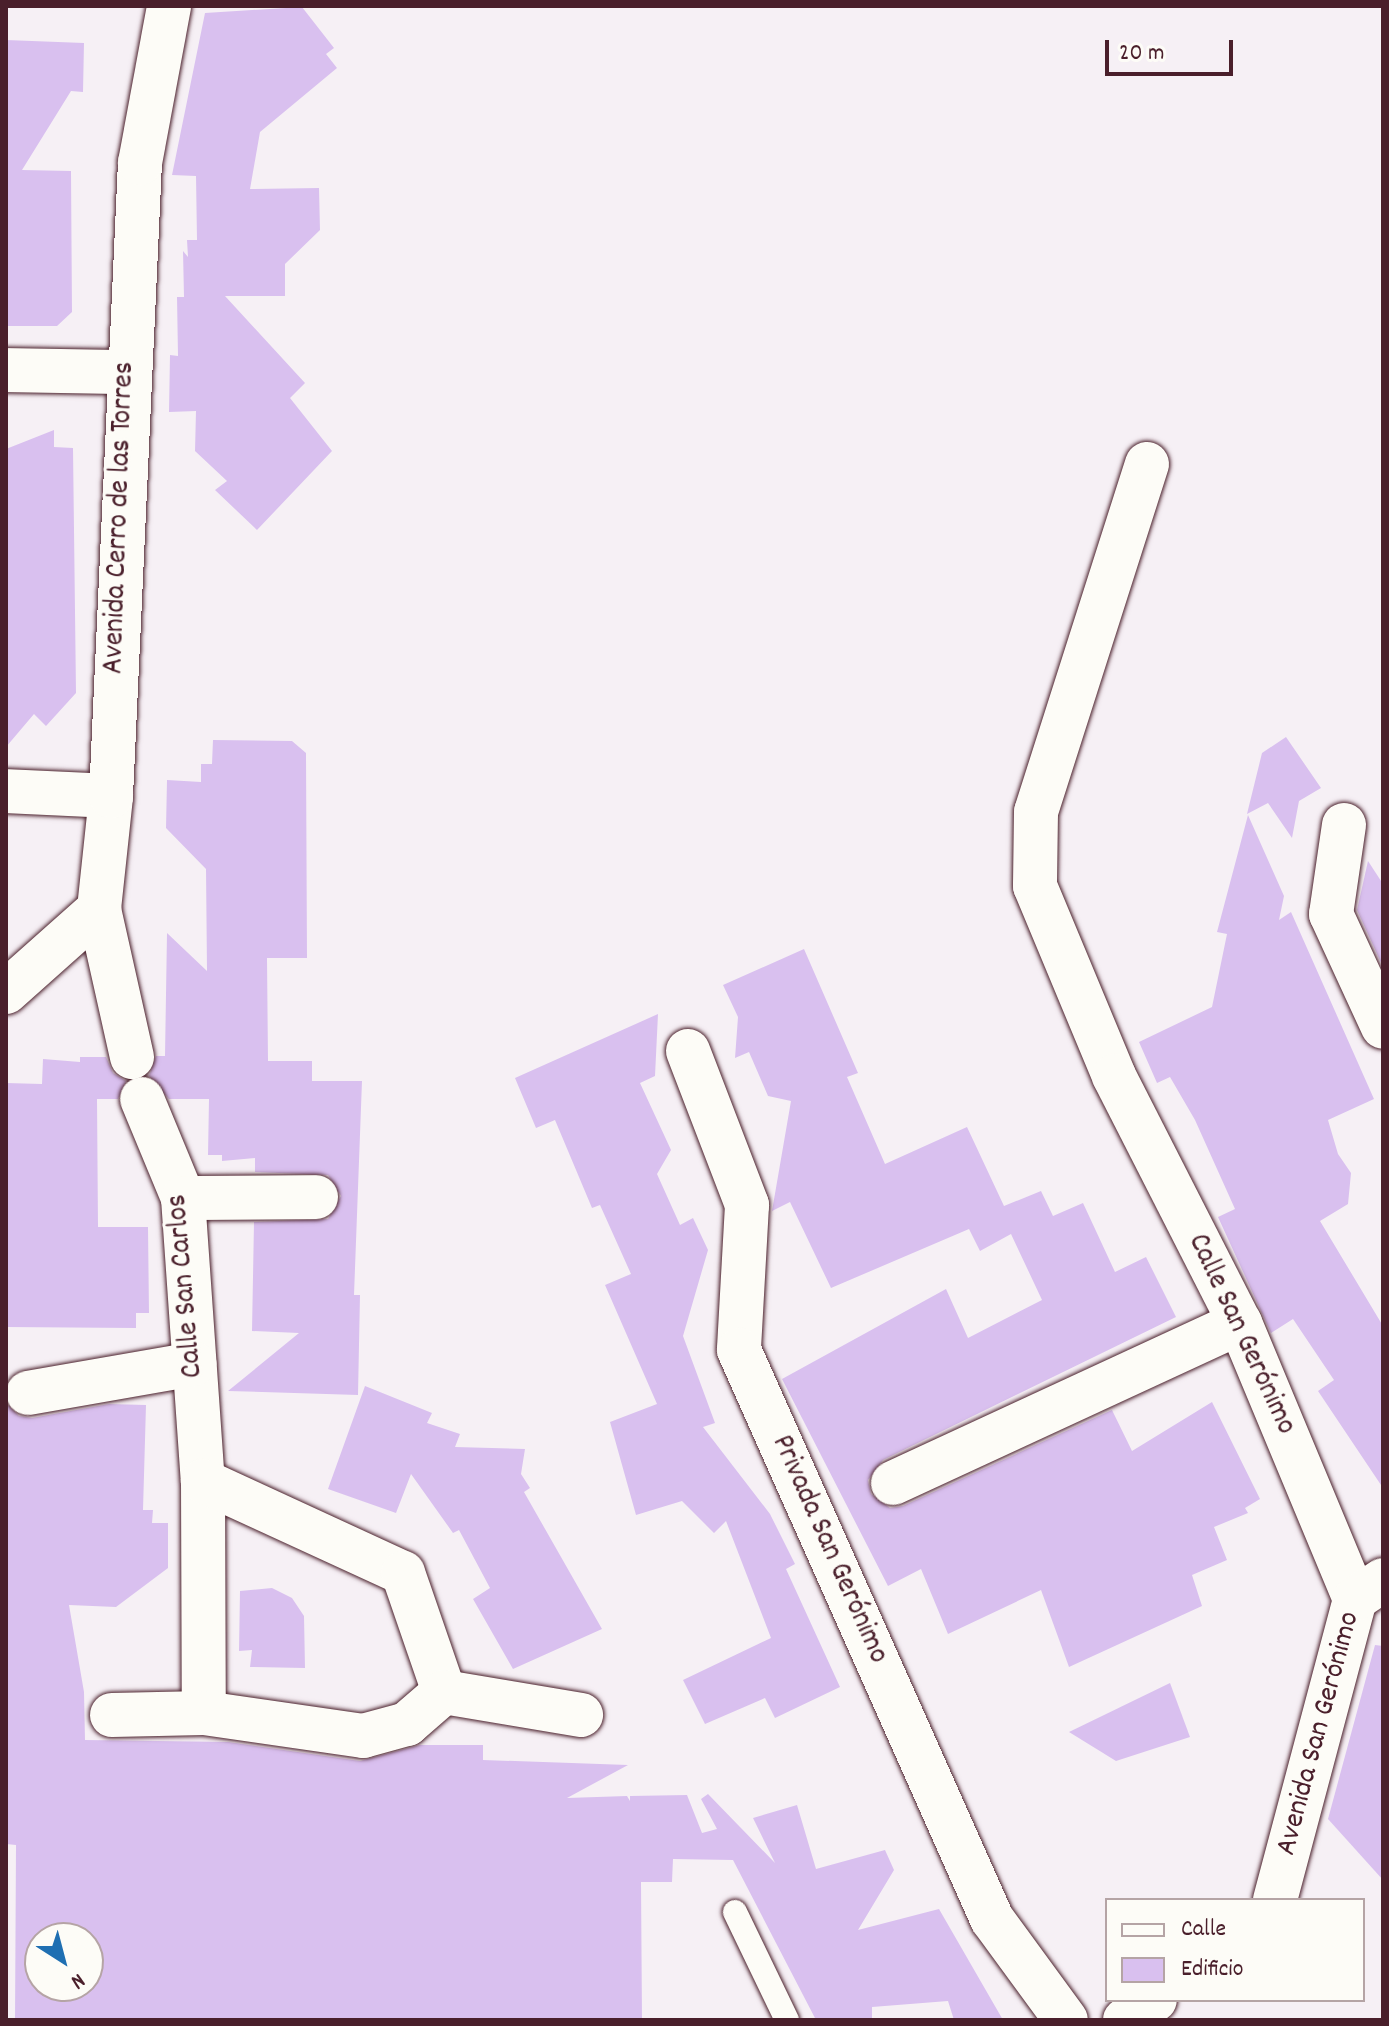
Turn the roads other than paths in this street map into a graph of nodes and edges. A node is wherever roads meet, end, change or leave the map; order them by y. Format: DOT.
graph roads {
  1 [pos="169,6"];
  2 [pos="6,370"];
  3 [pos="126,372"];
  4 [pos="1147,464"];
  5 [pos="6,791"];
  6 [pos="111,796"];
  7 [pos="1344,825"];
  8 [pos="99,909"];
  9 [pos="6,992"];
  10 [pos="1383,1027"];
  11 [pos="688,1051"];
  12 [pos="132,1057"];
  13 [pos="142,1099"];
  14 [pos="316,1197"];
  15 [pos="183,1198"];
  16 [pos="1240,1323"];
  17 [pos="195,1364"];
  18 [pos="28,1393"];
  19 [pos="203,1481"];
  20 [pos="893,1483"];
  21 [pos="1369,1590"];
  22 [pos="444,1692"];
  23 [pos="204,1713"];
  24 [pos="112,1715"];
  25 [pos="581,1715"];
  26 [pos="1276,1898"];
  27 [pos="735,1912"];
  28 [pos="1152,2002"];
  29 [pos="787,2020"];
  30 [pos="1066,2020"];
  31 [pos="1125,2020"];
  1 -- 3 [label="street, Avenida Cerro de las Torres"];
  2 -- 3 [label="street"];
  3 -- 6 [label="street, Avenida Cerro de las Torres"];
  4 -- 16 [label="street, Calle San Gerónimo"];
  5 -- 6 [label="street"];
  6 -- 8 [label="street, Avenida Cerro de las Torres"];
  7 -- 10 [label="street"];
  8 -- 9 [label="street"];
  8 -- 12 [label="street"];
  11 -- 30 [label="street, Privada San Gerónimo"];
  13 -- 15 [label="street, Calle San Carlos"];
  14 -- 15 [label="street"];
  15 -- 17 [label="street, Calle San Carlos"];
  16 -- 20 [label="street"];
  16 -- 21 [label="street, Calle San Gerónimo"];
  17 -- 18 [label="street"];
  17 -- 19 [label="street, Calle San Carlos"];
  19 -- 22 [label="street"];
  19 -- 23 [label="street, Calle San Carlos"];
  21 -- 26 [label="street, Avenida San Gerónimo"];
  22 -- 23 [label="street"];
  22 -- 25 [label="street"];
  23 -- 24 [label="street"];
  27 -- 29 [label="lane"];
  28 -- 31 [label="street"];
}
